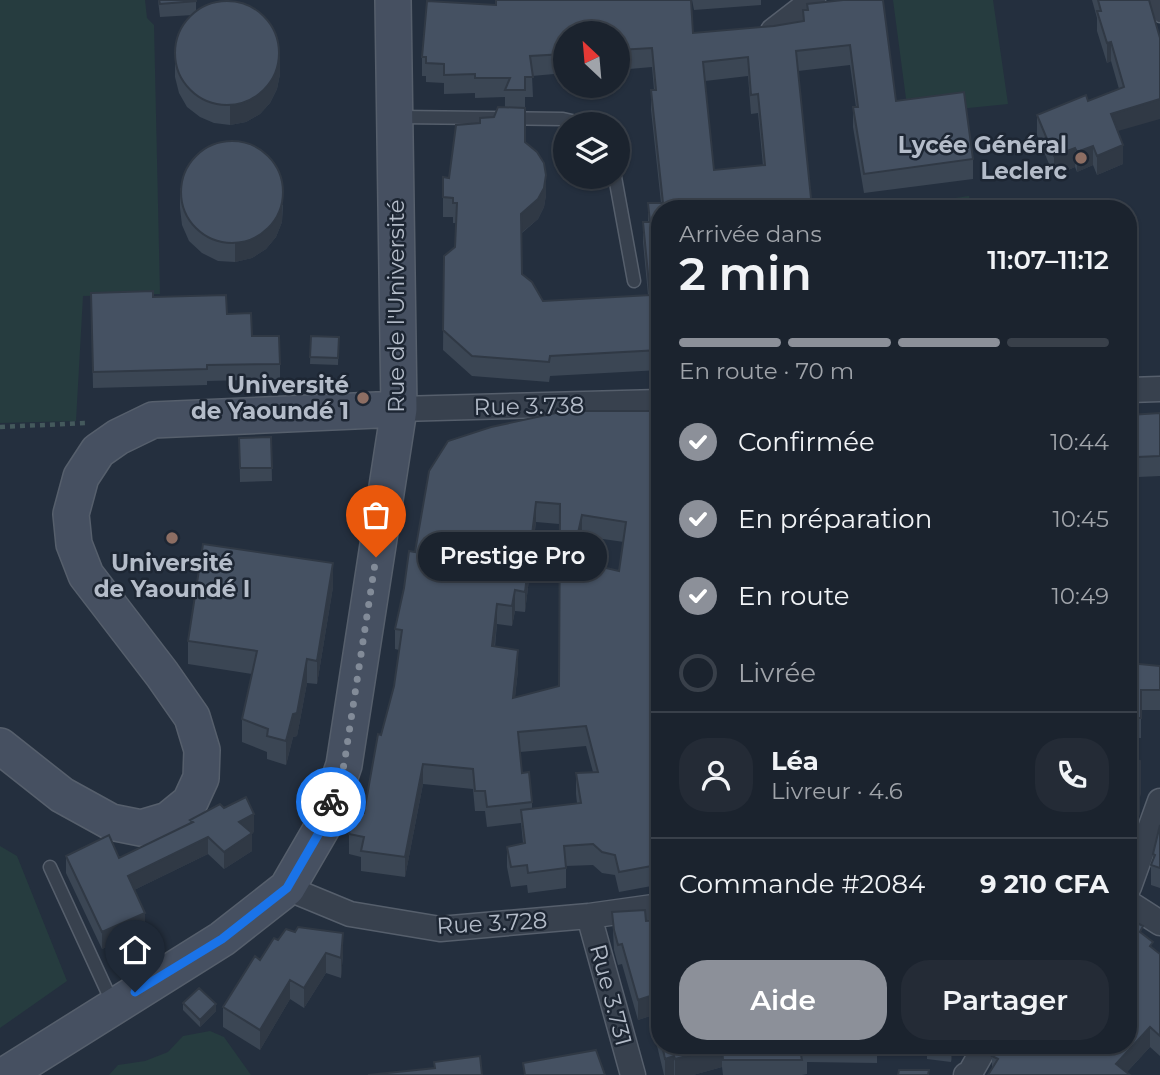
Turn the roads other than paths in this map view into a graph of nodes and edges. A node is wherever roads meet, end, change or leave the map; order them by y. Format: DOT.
graph roads {
  1 [pos="393,0"];
  2 [pos="813,0"];
  3 [pos="1154,0"];
  4 [pos="1160,16"];
  5 [pos="773,31"];
  6 [pos="395,117"];
  7 [pos="553,119"];
  8 [pos="617,189"];
  9 [pos="634,281"];
  10 [pos="1160,389"];
  11 [pos="1137,390"];
  12 [pos="651,402"];
  13 [pos="399,409"];
  14 [pos="0,746"];
  15 [pos="1160,801"];
  16 [pos="1137,865"];
  17 [pos="50,867"];
  18 [pos="287,888"];
  19 [pos="651,907"];
  20 [pos="1137,908"];
  21 [pos="589,916"];
  22 [pos="1160,923"];
  23 [pos="114,1006"];
  24 [pos="981,1054"];
  25 [pos="5,1075"];
  26 [pos="633,1075"];
  27 [pos="966,1075"];
  1 -- 6 [label="main road, Rue de l'Université"];
  2 -- 5 [label="street"];
  3 -- 4 [label="lane"];
  6 -- 7 [label="lane"];
  6 -- 13 [label="main road, Rue de l'Université"];
  8 -- 9 [label="lane"];
  10 -- 11 [label="street"];
  12 -- 13 [label="street, Rue 3.738"];
  13 -- 14 [label="main road"];
  13 -- 18 [label="main road, Rue de l'Université"];
  15 -- 16 [label="street"];
  17 -- 23 [label="lane"];
  18 -- 21 [label="street, Rue 3.728"];
  18 -- 23 [label="main road"];
  19 -- 21 [label="street, Rue 3.728"];
  20 -- 22 [label="street"];
  21 -- 26 [label="street, Rue 3.731"];
  23 -- 25 [label="main road"];
  24 -- 27 [label="street"];
}
